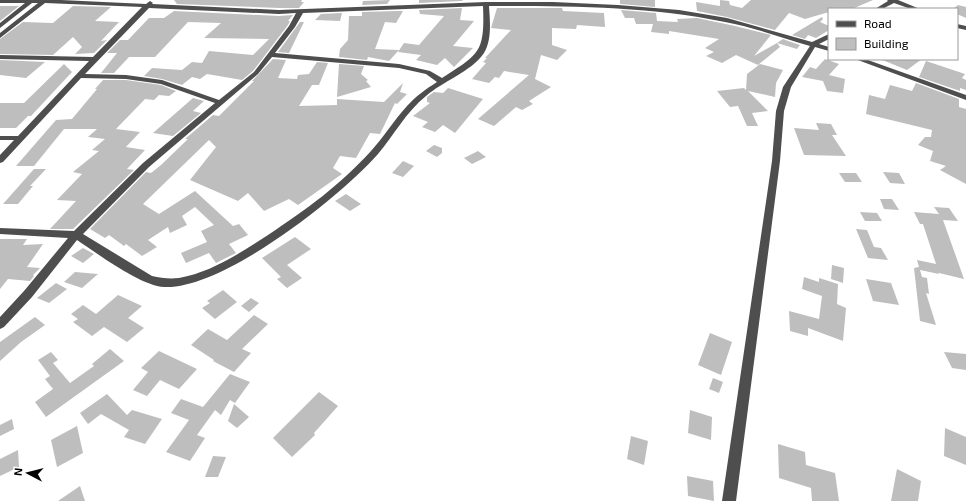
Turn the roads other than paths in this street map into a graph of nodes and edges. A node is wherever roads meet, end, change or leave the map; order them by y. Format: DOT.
graph roads {
  1 [pos="32,0"];
  2 [pos="45,0"];
  3 [pos="893,0"];
  4 [pos="0,1"];
  5 [pos="150,2"];
  6 [pos="486,4"];
  7 [pos="880,8"];
  8 [pos="914,8"];
  9 [pos="300,12"];
  10 [pos="0,26"];
  11 [pos="0,36"];
  12 [pos="828,37"];
  13 [pos="814,44"];
  14 [pos="828,49"];
  15 [pos="271,55"];
  16 [pos="0,57"];
  17 [pos="95,59"];
  18 [pos="861,60"];
  19 [pos="79,76"];
  20 [pos="441,81"];
  21 [pos="966,98"];
  22 [pos="221,103"];
  23 [pos="0,138"];
  24 [pos="20,138"];
  25 [pos="0,160"];
  26 [pos="0,231"];
  27 [pos="76,234"];
  28 [pos="0,324"];
  29 [pos="729,501"];
  1 -- 2 [label="street"];
  1 -- 4 [label="street"];
  1 -- 10 [label="street"];
  2 -- 5 [label="street"];
  2 -- 11 [label="street"];
  3 -- 7 [label="street"];
  3 -- 8 [label="street"];
  5 -- 9 [label="street"];
  5 -- 17 [label="street"];
  6 -- 9 [label="street"];
  6 -- 13 [label="street"];
  6 -- 20 [label="street"];
  9 -- 15 [label="street"];
  12 -- 13 [label="street"];
  13 -- 14 [label="street"];
  13 -- 29 [label="street"];
  15 -- 20 [label="street"];
  15 -- 22 [label="street"];
  16 -- 17 [label="street"];
  17 -- 19 [label="street"];
  18 -- 21 [label="street"];
  19 -- 22 [label="street"];
  19 -- 24 [label="street"];
  20 -- 27 [label="street"];
  22 -- 27 [label="street"];
  23 -- 24 [label="street"];
  24 -- 25 [label="street"];
  26 -- 27 [label="street"];
  27 -- 28 [label="street"];
}
